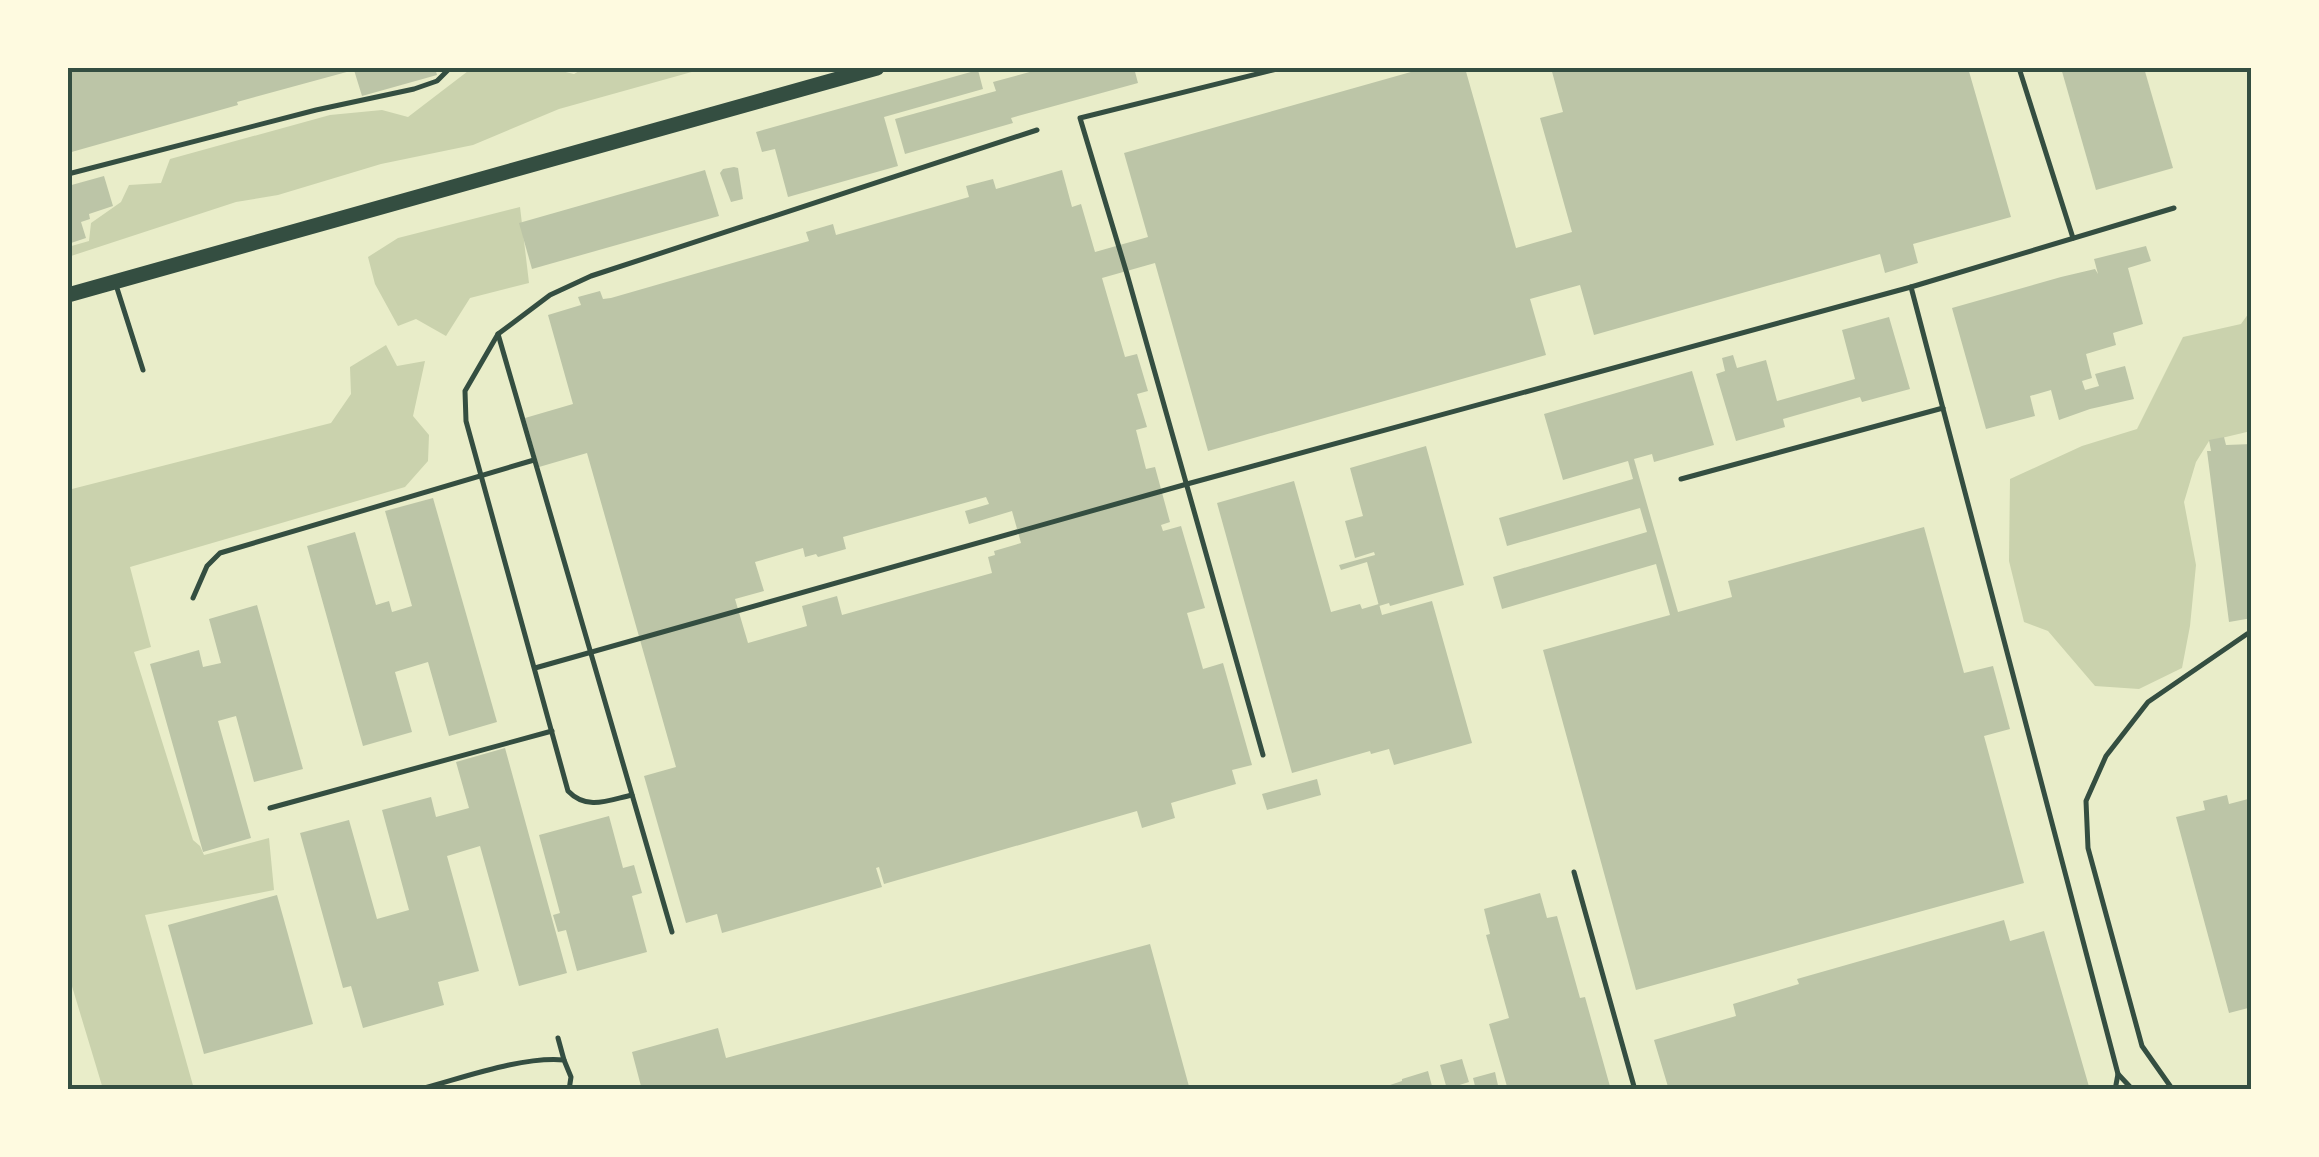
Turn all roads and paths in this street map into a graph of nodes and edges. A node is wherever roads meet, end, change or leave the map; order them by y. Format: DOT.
graph roads {
  1 [pos="450,68"];
  2 [pos="878,68"];
  3 [pos="1281,68"];
  4 [pos="2019,68"];
  5 [pos="1037,130"];
  6 [pos="68,174"];
  7 [pos="2174,208"];
  8 [pos="2073,238"];
  9 [pos="115,282"];
  10 [pos="1911,286"];
  11 [pos="68,295"];
  12 [pos="498,334"];
  13 [pos="143,370"];
  14 [pos="1943,408"];
  15 [pos="534,460"];
  16 [pos="480,477"];
  17 [pos="1681,479"];
  18 [pos="1188,484"];
  19 [pos="193,598"];
  20 [pos="2247,634"];
  21 [pos="590,652"];
  22 [pos="535,668"];
  23 [pos="552,731"];
  24 [pos="1263,756"];
  25 [pos="632,795"];
  26 [pos="270,808"];
  27 [pos="1574,872"];
  28 [pos="672,932"];
  29 [pos="558,1038"];
  30 [pos="564,1060"];
  31 [pos="2118,1074"];
  32 [pos="417,1090"];
  33 [pos="569,1090"];
  34 [pos="1635,1090"];
  35 [pos="2116,1090"];
  36 [pos="2133,1090"];
  37 [pos="2172,1090"];
  1 -- 6 [label="lane"];
  2 -- 9 [label="main road"];
  3 -- 18 [label="lane"];
  4 -- 8 [label="lane"];
  5 -- 12 [label="lane"];
  7 -- 8 [label="lane"];
  8 -- 10 [label="lane"];
  9 -- 11 [label="main road"];
  9 -- 13 [label="lane"];
  10 -- 14 [label="lane"];
  10 -- 18 [label="lane"];
  12 -- 15 [label="lane"];
  12 -- 16 [label="lane"];
  14 -- 17 [label="lane"];
  14 -- 31 [label="lane"];
  15 -- 16 [label="lane"];
  15 -- 21 [label="lane"];
  16 -- 19 [label="lane"];
  16 -- 22 [label="lane"];
  18 -- 21 [label="lane"];
  18 -- 24 [label="lane"];
  20 -- 37 [label="lane"];
  21 -- 22 [label="lane"];
  21 -- 25 [label="lane"];
  22 -- 23 [label="lane"];
  23 -- 25 [label="lane"];
  23 -- 26 [label="lane"];
  25 -- 28 [label="lane"];
  27 -- 34 [label="lane"];
  29 -- 30 [label="lane"];
  30 -- 32 [label="lane"];
  30 -- 33 [label="lane"];
  31 -- 35 [label="lane"];
  31 -- 36 [label="lane"];
}
